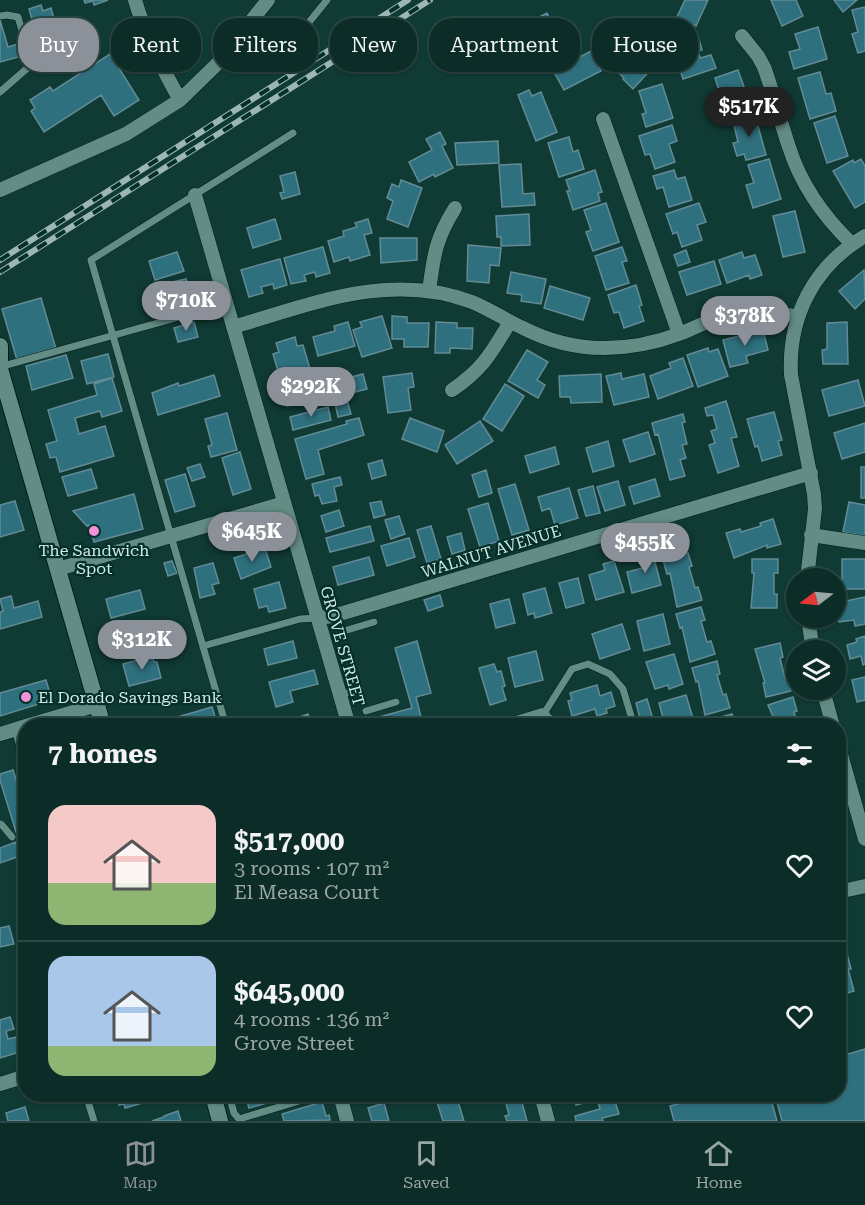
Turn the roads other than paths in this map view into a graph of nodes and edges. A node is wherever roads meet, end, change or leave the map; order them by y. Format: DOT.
graph roads {
  1 [pos="135,0"];
  2 [pos="268,0"];
  3 [pos="327,0"];
  4 [pos="4,15"];
  5 [pos="254,18"];
  6 [pos="312,18"];
  7 [pos="742,36"];
  8 [pos="213,68"];
  9 [pos="0,92"];
  10 [pos="180,100"];
  11 [pos="603,119"];
  12 [pos="293,133"];
  13 [pos="0,190"];
  14 [pos="195,195"];
  15 [pos="455,208"];
  16 [pos="865,236"];
  17 [pos="852,244"];
  18 [pos="429,291"];
  19 [pos="226,304"];
  20 [pos="798,317"];
  21 [pos="510,322"];
  22 [pos="233,327"];
  23 [pos="679,334"];
  24 [pos="113,336"];
  25 [pos="0,346"];
  26 [pos="0,363"];
  27 [pos="1,374"];
  28 [pos="452,390"];
  29 [pos="811,473"];
  30 [pos="284,503"];
  31 [pos="171,535"];
  32 [pos="811,535"];
  33 [pos="865,543"];
  34 [pos="58,568"];
  35 [pos="808,568"];
  36 [pos="318,618"];
  37 [pos="374,622"];
  38 [pos="344,631"];
  39 [pos="203,646"];
  40 [pos="360,689"];
  41 [pos="340,695"];
  42 [pos="827,700"];
  43 [pos="396,702"];
  44 [pos="96,705"];
  45 [pos="366,711"];
  46 [pos="543,715"];
  47 [pos="66,718"];
  48 [pos="100,718"];
  49 [pos="224,718"];
  50 [pos="347,718"];
  51 [pos="533,718"];
  52 [pos="549,718"];
  53 [pos="632,718"];
  54 [pos="832,718"];
  55 [pos="18,729"];
  56 [pos="0,734"];
  57 [pos="846,772"];
  58 [pos="0,824"];
  59 [pos="12,837"];
  60 [pos="865,839"];
  61 [pos="865,886"];
  62 [pos="846,890"];
  63 [pos="18,1078"];
  64 [pos="0,1083"];
  65 [pos="88,1102"];
  66 [pos="215,1102"];
  67 [pos="231,1102"];
  68 [pos="296,1102"];
  69 [pos="342,1102"];
  70 [pos="543,1102"];
  71 [pos="94,1121"];
  72 [pos="220,1121"];
  73 [pos="347,1121"];
  74 [pos="548,1121"];
  1 -- 10 [label="street"];
  2 -- 5 [label="street"];
  3 -- 6 [label="lane"];
  4 -- 9 [label="lane"];
  7 -- 17 [label="street"];
  8 -- 10 [label="street"];
  10 -- 13 [label="street"];
  11 -- 23 [label="street"];
  12 -- 14 [label="lane"];
  14 -- 19 [label="street, GROVE STREET"];
  14 -- 24 [label="lane"];
  15 -- 18 [label="street"];
  16 -- 17 [label="street"];
  17 -- 20 [label="street"];
  18 -- 21 [label="street"];
  18 -- 22 [label="street"];
  19 -- 22 [label="street, GROVE STREET"];
  19 -- 24 [label="lane"];
  20 -- 23 [label="street"];
  20 -- 29 [label="street"];
  21 -- 23 [label="street"];
  21 -- 28 [label="street"];
  22 -- 30 [label="street, GROVE STREET"];
  24 -- 27 [label="lane"];
  24 -- 31 [label="lane"];
  25 -- 26 [label="main road"];
  27 -- 34 [label="main road"];
  29 -- 32 [label="street"];
  29 -- 36 [label="street, WALNUT AVENUE"];
  30 -- 31 [label="street"];
  30 -- 36 [label="street, GROVE STREET"];
  31 -- 34 [label="street"];
  31 -- 39 [label="lane"];
  32 -- 33 [label="street"];
  32 -- 35 [label="street"];
  34 -- 44 [label="main road"];
  36 -- 39 [label="lane"];
  36 -- 41 [label="street, GROVE STREET"];
  37 -- 38 [label="lane"];
  39 -- 49 [label="lane"];
  40 -- 41 [label="lane"];
  41 -- 50 [label="street, GROVE STREET"];
  42 -- 54 [label="street"];
  43 -- 45 [label="lane"];
  44 -- 47 [label="street"];
  44 -- 48 [label="main road"];
  46 -- 51 [label="street"];
  46 -- 52 [label="lane"];
  46 -- 53 [label="lane"];
  55 -- 56 [label="street"];
  57 -- 60 [label="street"];
  58 -- 59 [label="lane"];
  61 -- 62 [label="street"];
  63 -- 64 [label="street"];
  65 -- 71 [label="lane"];
  66 -- 72 [label="main road"];
  67 -- 68 [label="lane"];
  69 -- 73 [label="street"];
  70 -- 74 [label="street"];
}
